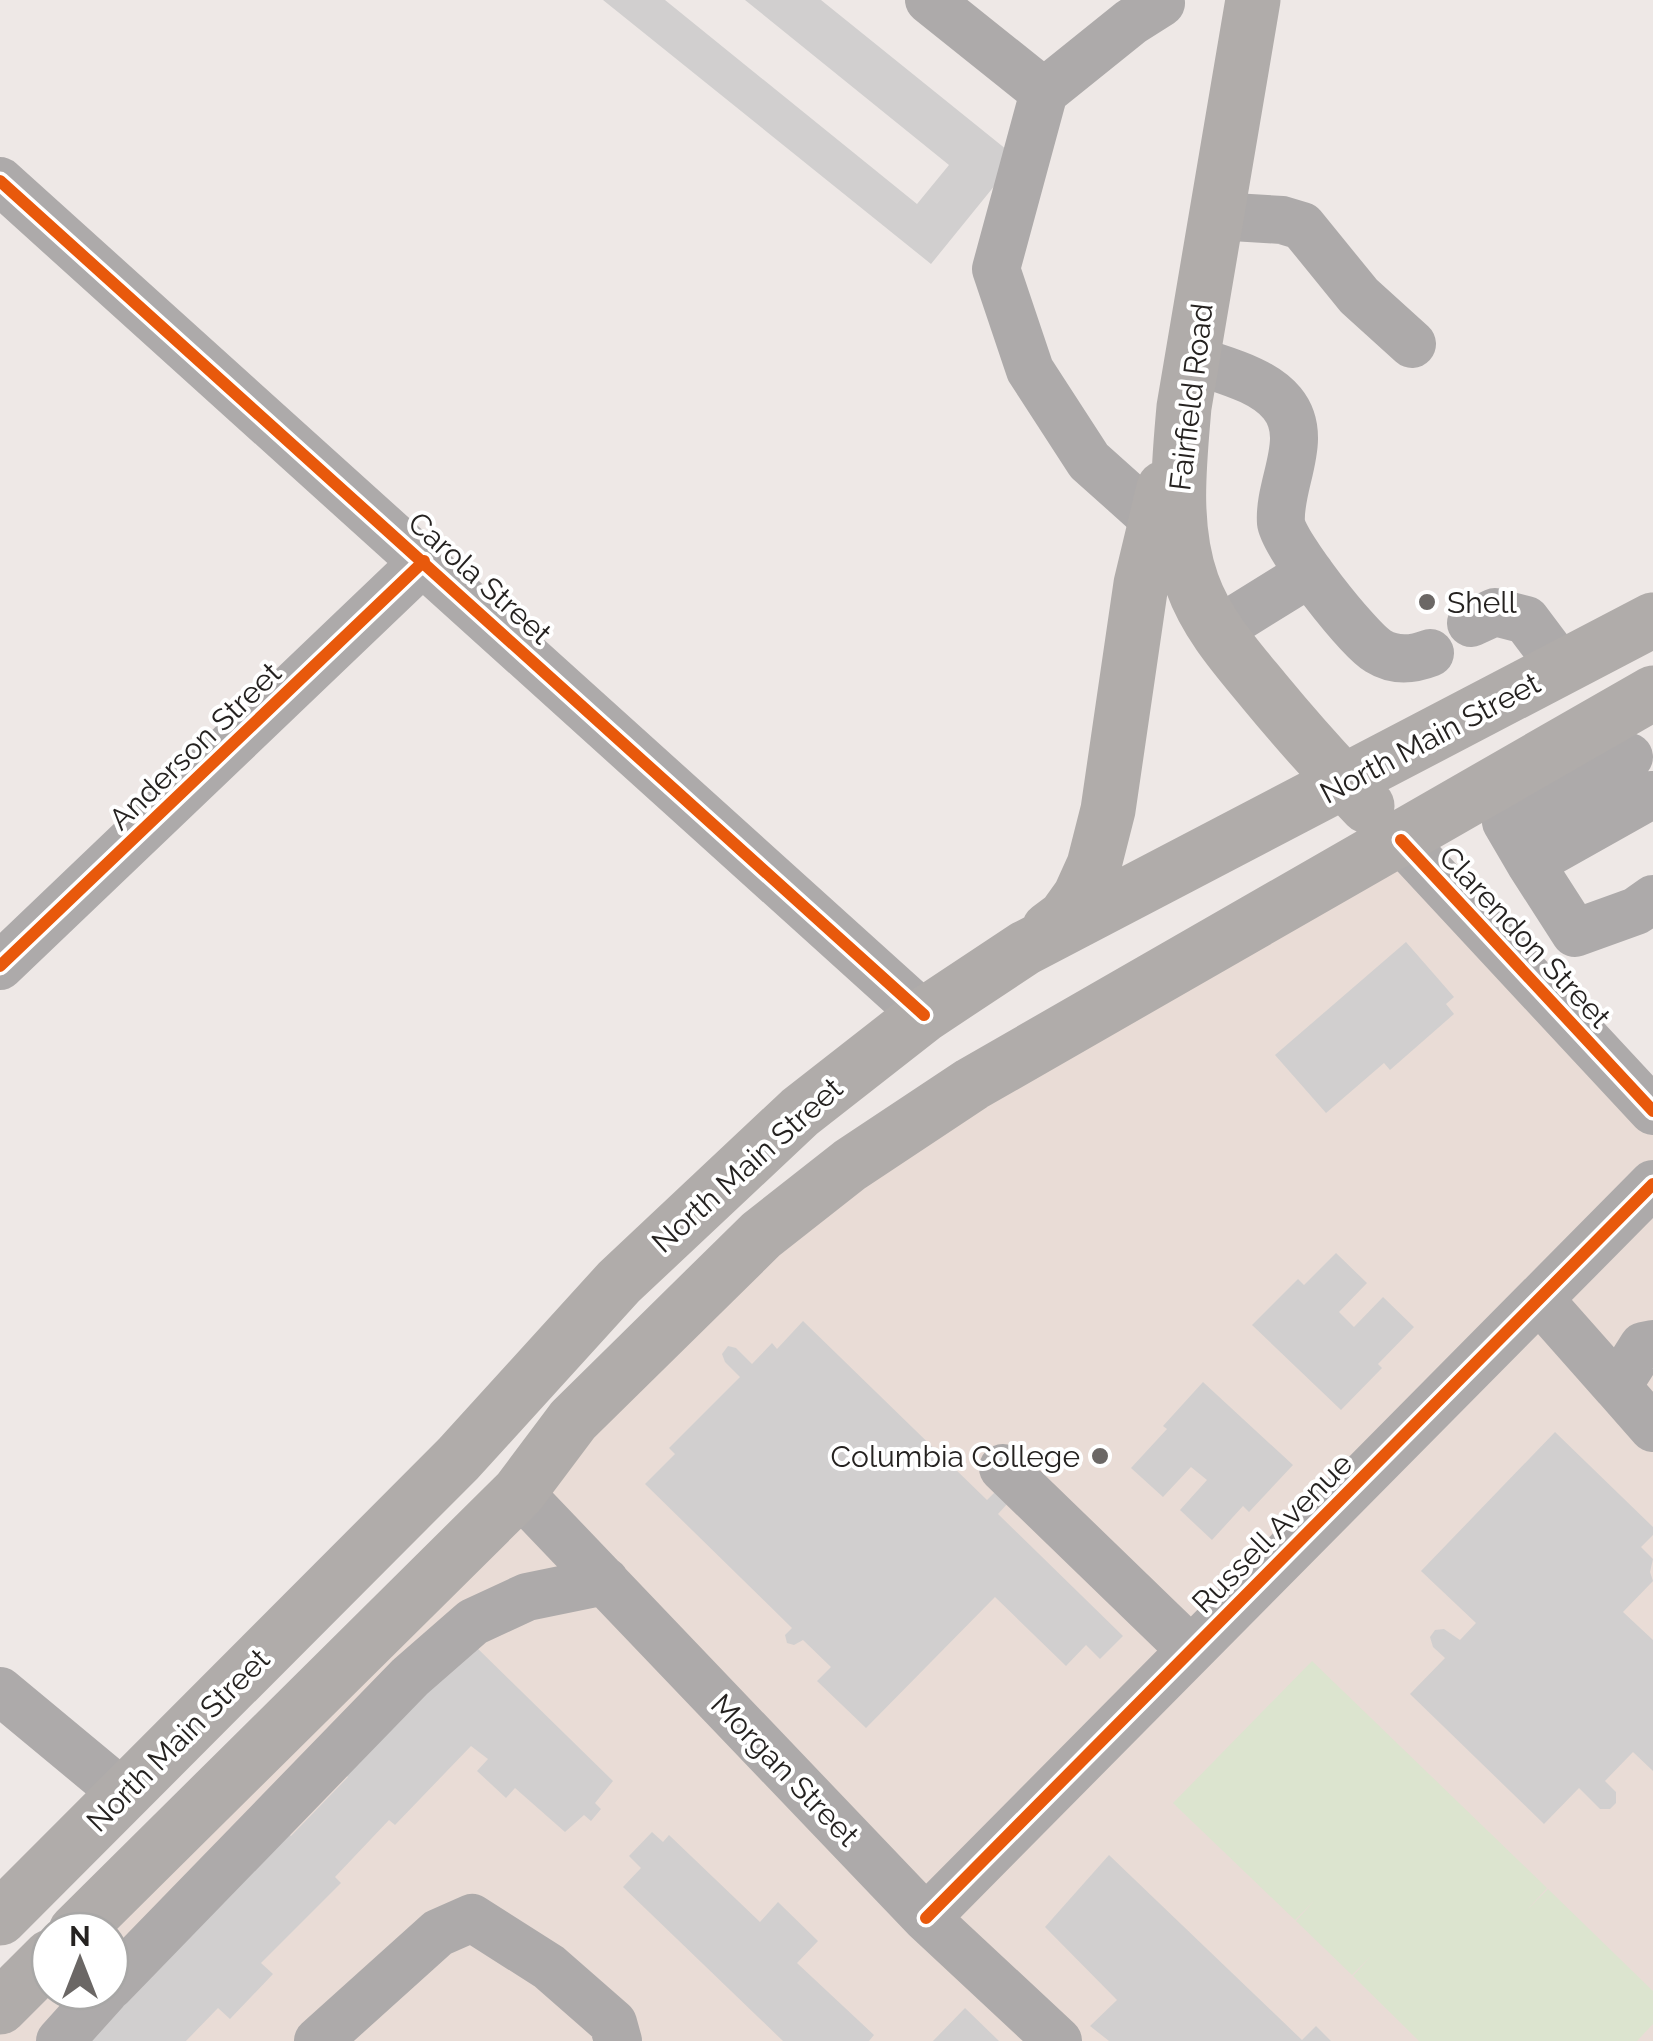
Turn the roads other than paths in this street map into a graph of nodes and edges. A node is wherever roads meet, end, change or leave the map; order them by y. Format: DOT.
graph roads {
  1 [pos="929,0"];
  2 [pos="1253,0"];
  3 [pos="1168,1"];
  4 [pos="1044,92"];
  5 [pos="0,181"];
  6 [pos="1216,216"];
  7 [pos="1412,344"];
  8 [pos="1188,383"];
  9 [pos="1156,521"];
  10 [pos="424,561"];
  11 [pos="1310,573"];
  12 [pos="1653,620"];
  13 [pos="1471,623"];
  14 [pos="1216,632"];
  15 [pos="1430,653"];
  16 [pos="1562,668"];
  17 [pos="1639,753"];
  18 [pos="1344,783"];
  19 [pos="1400,840"];
  20 [pos="1538,876"];
  21 [pos="1653,899"];
  22 [pos="1485,930"];
  23 [pos="1025,948"];
  24 [pos="0,966"];
  25 [pos="924,1014"];
  26 [pos="1653,1111"];
  27 [pos="1653,1184"];
  28 [pos="1539,1299"];
  29 [pos="1653,1344"];
  30 [pos="1617,1387"];
  31 [pos="1653,1428"];
  32 [pos="1003,1468"];
  33 [pos="520,1492"];
  34 [pos="605,1582"];
  35 [pos="1192,1650"];
  36 [pos="0,1691"];
  37 [pos="124,1794"];
  38 [pos="96,1911"];
  39 [pos="0,1918"];
  40 [pos="926,1918"];
  41 [pos="130,1965"];
  42 [pos="87,2011"];
  43 [pos="60,2041"];
  44 [pos="318,2041"];
  45 [pos="618,2041"];
  46 [pos="1058,2041"];
  1 -- 4 [label="street"];
  2 -- 6 [label="main road, Fairfield Road"];
  3 -- 4 [label="street"];
  4 -- 9 [label="street"];
  5 -- 10 [label="street, Carola Street"];
  6 -- 7 [label="street"];
  6 -- 8 [label="main road, Fairfield Road"];
  8 -- 9 [label="main road"];
  8 -- 11 [label="street"];
  8 -- 14 [label="main road, Fairfield Road"];
  9 -- 23 [label="main road"];
  10 -- 24 [label="street, Anderson Street"];
  10 -- 25 [label="street, Carola Street"];
  11 -- 14 [label="street"];
  11 -- 15 [label="street"];
  12 -- 16 [label="main road, North Main Street"];
  13 -- 16 [label="street"];
  14 -- 18 [label="main road, Fairfield Road"];
  16 -- 18 [label="main road, North Main Street"];
  17 -- 19 [label="main road, North Main Street"];
  17 -- 20 [label="street"];
  18 -- 19 [label="main road, Fairfield Road"];
  18 -- 23 [label="main road, North Main Street"];
  19 -- 22 [label="street, Clarendon Street"];
  19 -- 33 [label="main road, North Main Street"];
  20 -- 21 [label="street"];
  20 -- 22 [label="street"];
  22 -- 26 [label="street, Clarendon Street"];
  23 -- 25 [label="main road, North Main Street"];
  25 -- 37 [label="main road, North Main Street"];
  27 -- 28 [label="street, Russell Avenue"];
  28 -- 30 [label="street"];
  28 -- 35 [label="street, Russell Avenue"];
  29 -- 30 [label="street"];
  30 -- 31 [label="street"];
  32 -- 35 [label="street"];
  33 -- 34 [label="street, Morgan Street"];
  33 -- 38 [label="main road, North Main Street"];
  34 -- 40 [label="street, Morgan Street"];
  34 -- 41 [label="street"];
  35 -- 40 [label="street, Russell Avenue"];
  36 -- 37 [label="street"];
  37 -- 39 [label="main road, North Main Street"];
  40 -- 46 [label="street, Morgan Street"];
  42 -- 43 [label="street"];
  44 -- 45 [label="street"];
}
